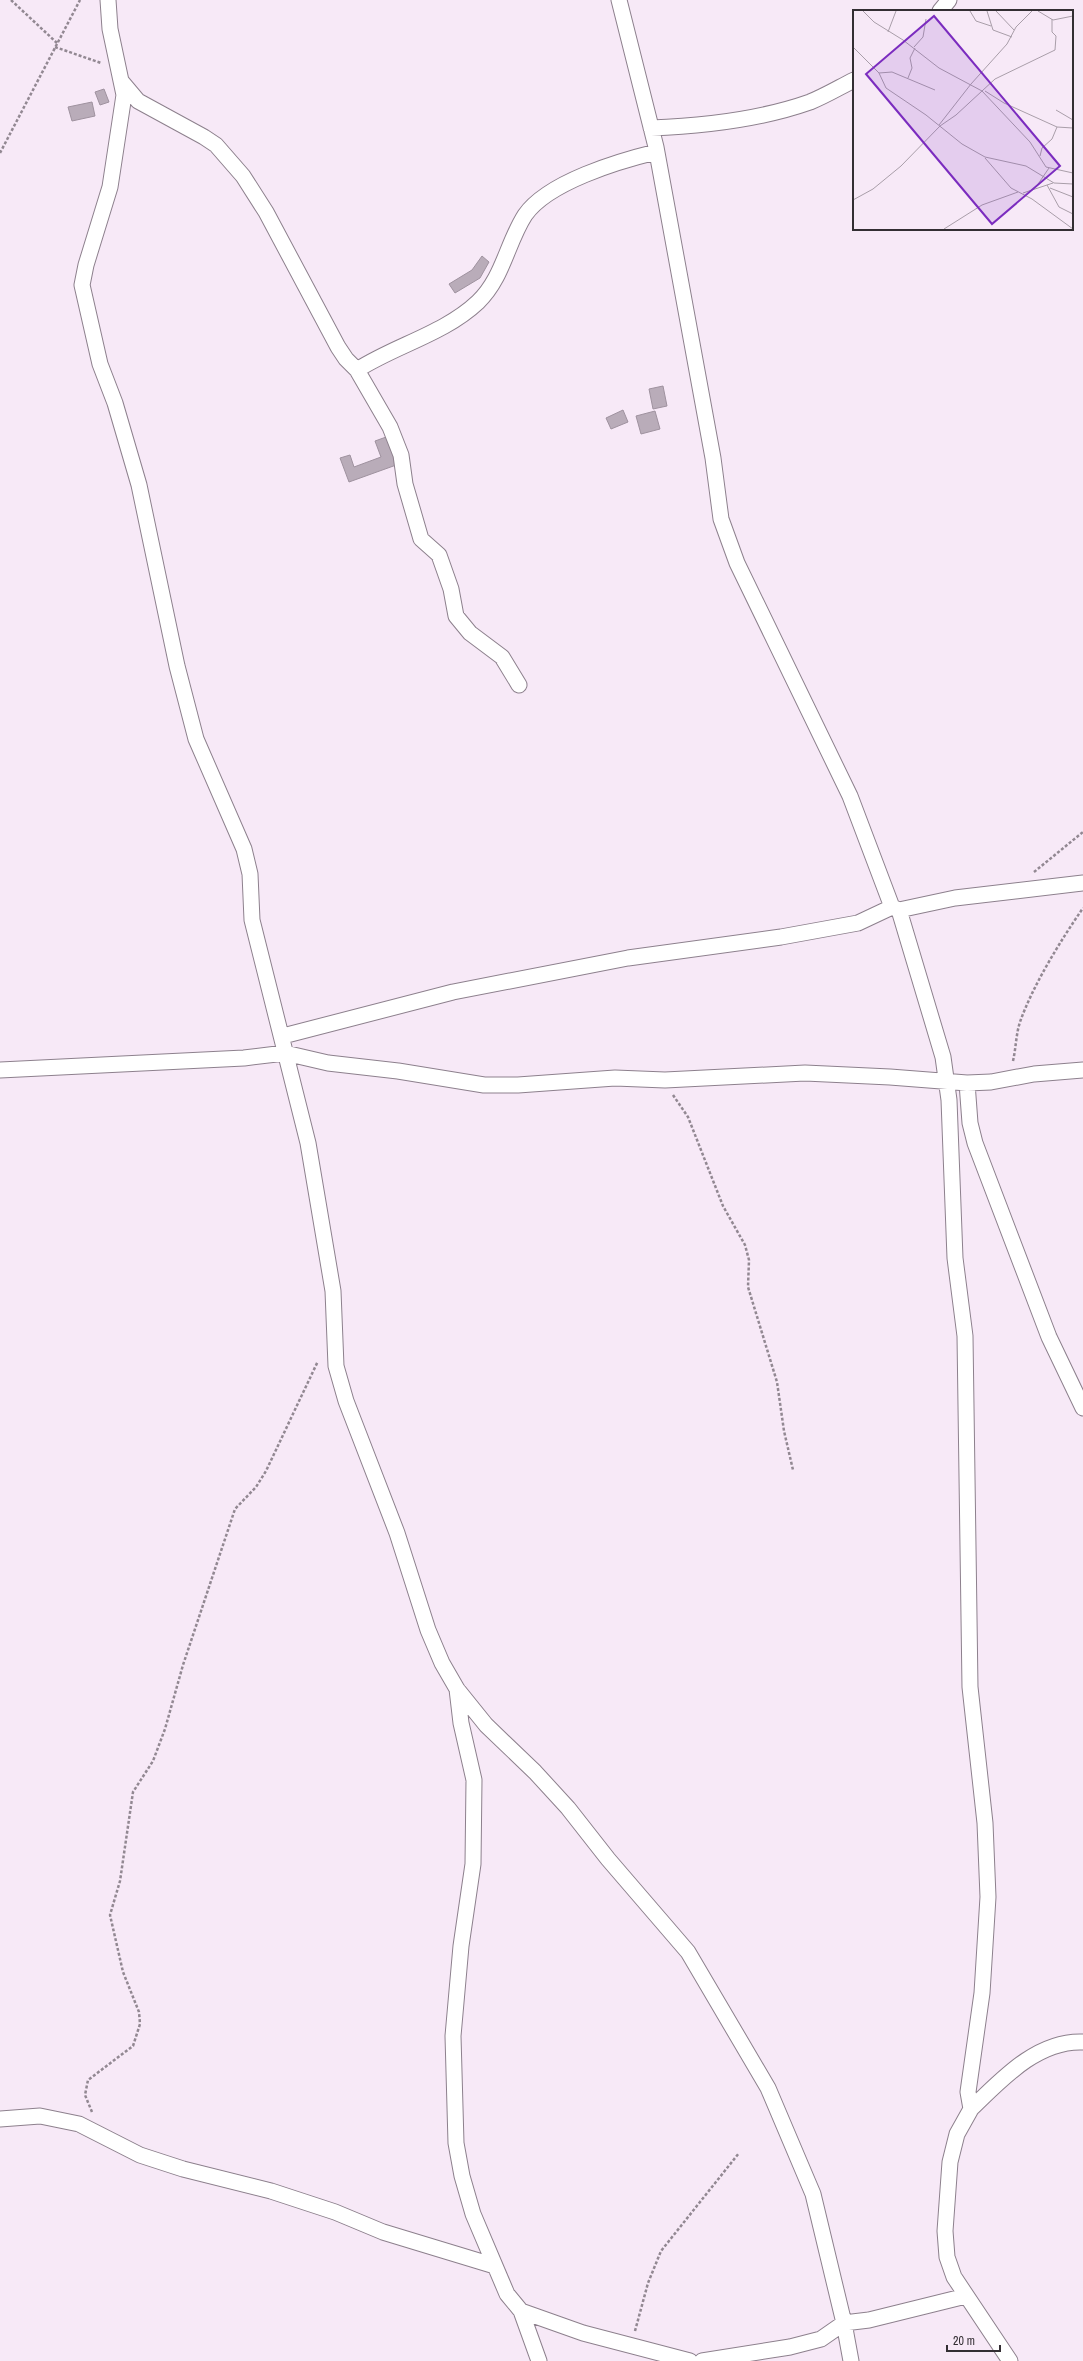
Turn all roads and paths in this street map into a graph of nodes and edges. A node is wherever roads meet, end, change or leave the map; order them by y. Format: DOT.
graph roads {
  1 [pos="11,0"];
  2 [pos="80,0"];
  3 [pos="108,0"];
  4 [pos="620,0"];
  5 [pos="949,0"];
  6 [pos="941,10"];
  7 [pos="57,43"];
  8 [pos="55,46"];
  9 [pos="115,57"];
  10 [pos="118,74"];
  11 [pos="853,81"];
  12 [pos="651,128"];
  13 [pos="656,152"];
  14 [pos="0,153"];
  15 [pos="357,370"];
  16 [pos="519,685"];
  17 [pos="1083,832"];
  18 [pos="1083,883"];
  19 [pos="1010,891"];
  20 [pos="896,908"];
  21 [pos="1083,908"];
  22 [pos="283,1036"];
  23 [pos="285,1054"];
  24 [pos="0,1070"];
  25 [pos="1083,1070"];
  26 [pos="665,1080"];
  27 [pos="1006,1080"];
  28 [pos="946,1082"];
  29 [pos="967,1084"];
  30 [pos="321,1356"];
  31 [pos="1083,1408"];
  32 [pos="793,1470"];
  33 [pos="457,1689"];
  34 [pos="1083,2042"];
  35 [pos="971,2109"];
  36 [pos="0,2119"];
  37 [pos="100,2135"];
  38 [pos="739,2152"];
  39 [pos="495,2266"];
  40 [pos="966,2296"];
  41 [pos="521,2311"];
  42 [pos="844,2323"];
  43 [pos="632,2346"];
  44 [pos="539,2361"];
  45 [pos="690,2361"];
  46 [pos="702,2361"];
  47 [pos="851,2361"];
  48 [pos="1010,2361"];
  1 -- 7 [label="path"];
  2 -- 7 [label="path"];
  3 -- 9 [label="street"];
  4 -- 12 [label="street"];
  5 -- 6 [label="street"];
  7 -- 8 [label="path"];
  8 -- 9 [label="path"];
  8 -- 14 [label="path"];
  9 -- 10 [label="street"];
  10 -- 15 [label="street"];
  10 -- 22 [label="street"];
  11 -- 12 [label="street"];
  12 -- 13 [label="street"];
  13 -- 15 [label="street"];
  13 -- 20 [label="street"];
  15 -- 16 [label="street"];
  17 -- 19 [label="path"];
  18 -- 19 [label="street"];
  19 -- 20 [label="street"];
  20 -- 22 [label="street"];
  20 -- 28 [label="street"];
  21 -- 27 [label="path"];
  22 -- 23 [label="street"];
  23 -- 24 [label="street"];
  23 -- 26 [label="street"];
  23 -- 33 [label="street"];
  25 -- 27 [label="street"];
  26 -- 28 [label="street"];
  26 -- 32 [label="path"];
  27 -- 29 [label="street"];
  28 -- 29 [label="street"];
  28 -- 35 [label="street"];
  29 -- 31 [label="street"];
  30 -- 37 [label="path"];
  33 -- 39 [label="street"];
  33 -- 42 [label="street"];
  34 -- 35 [label="street"];
  35 -- 40 [label="street"];
  36 -- 37 [label="street"];
  37 -- 39 [label="street"];
  38 -- 43 [label="path"];
  39 -- 41 [label="street"];
  40 -- 42 [label="street"];
  40 -- 48 [label="street"];
  41 -- 43 [label="street"];
  41 -- 44 [label="street"];
  42 -- 46 [label="street"];
  42 -- 47 [label="street"];
  43 -- 45 [label="street"];
}
